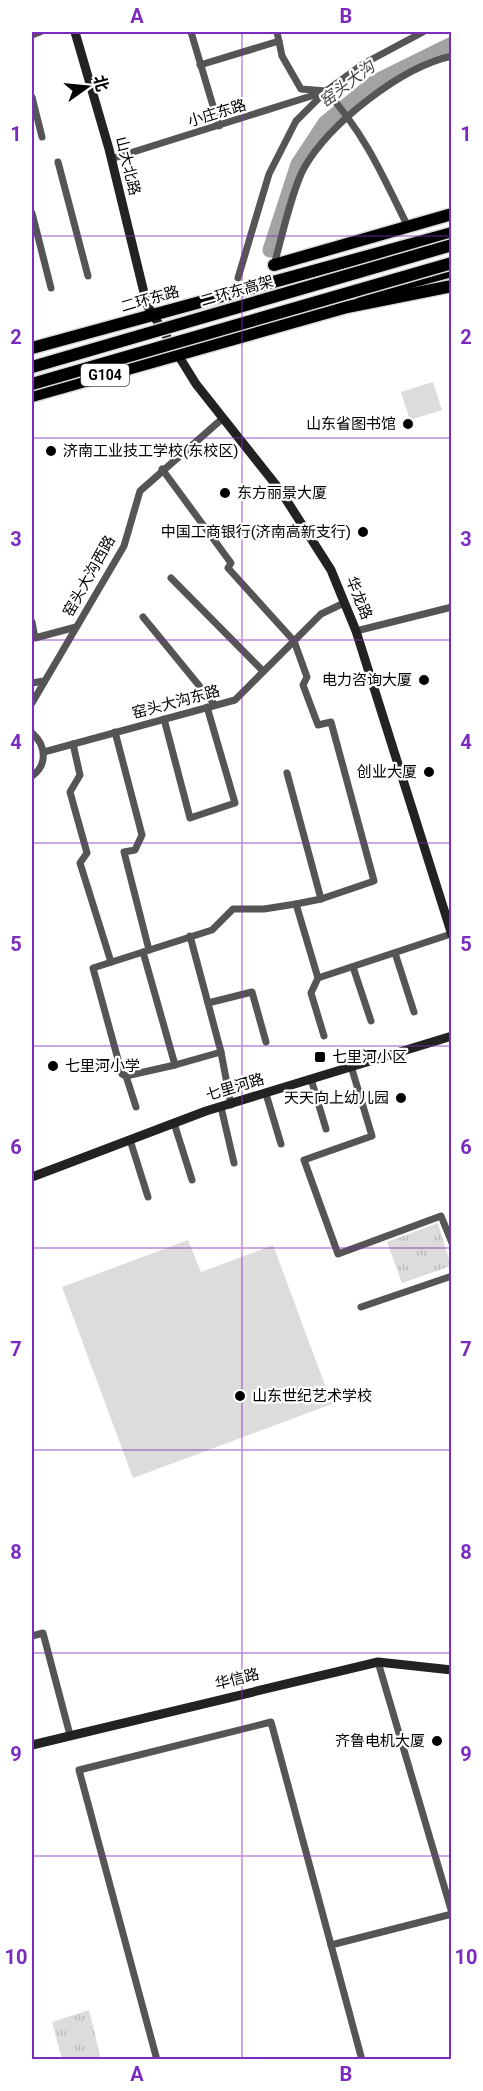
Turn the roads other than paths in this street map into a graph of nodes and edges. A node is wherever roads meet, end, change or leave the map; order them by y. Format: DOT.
graph roads {
  1 [pos="40,32"];
  2 [pos="77,32"];
  3 [pos="191,32"];
  4 [pos="277,32"];
  5 [pos="423,32"];
  6 [pos="32,35"];
  7 [pos="279,41"];
  8 [pos="452,56"];
  9 [pos="200,65"];
  10 [pos="326,91"];
  11 [pos="32,97"];
  12 [pos="348,116"];
  13 [pos="219,126"];
  14 [pos="42,137"];
  15 [pos="114,158"];
  16 [pos="58,162"];
  17 [pos="32,213"];
  18 [pos="452,214"];
  19 [pos="408,227"];
  20 [pos="452,227"];
  21 [pos="452,233"];
  22 [pos="452,245"];
  23 [pos="344,261"];
  24 [pos="452,263"];
  25 [pos="274,265"];
  26 [pos="452,271"];
  27 [pos="88,276"];
  28 [pos="452,276"];
  29 [pos="238,284"];
  30 [pos="452,286"];
  31 [pos="51,288"];
  32 [pos="347,307"];
  33 [pos="152,311"];
  34 [pos="32,348"];
  35 [pos="179,356"];
  36 [pos="32,367"];
  37 [pos="32,384"];
  38 [pos="32,396"];
  39 [pos="223,418"];
  40 [pos="162,469"];
  41 [pos="171,578"];
  42 [pos="344,603"];
  43 [pos="452,607"];
  44 [pos="143,617"];
  45 [pos="32,622"];
  46 [pos="76,627"];
  47 [pos="356,631"];
  48 [pos="294,640"];
  49 [pos="263,671"];
  50 [pos="44,681"];
  51 [pos="32,683"];
  52 [pos="32,703"];
  53 [pos="215,705"];
  54 [pos="207,707"];
  55 [pos="164,719"];
  56 [pos="115,732"];
  57 [pos="32,733"];
  58 [pos="73,744"];
  59 [pos="44,752"];
  60 [pos="287,773"];
  61 [pos="32,776"];
  62 [pos="321,899"];
  63 [pos="296,904"];
  64 [pos="451,934"];
  65 [pos="190,936"];
  66 [pos="146,951"];
  67 [pos="395,953"];
  68 [pos="111,962"];
  69 [pos="352,967"];
  70 [pos="318,978"];
  71 [pos="208,1004"];
  72 [pos="414,1012"];
  73 [pos="371,1021"];
  74 [pos="324,1036"];
  75 [pos="452,1036"];
  76 [pos="266,1042"];
  77 [pos="221,1052"];
  78 [pos="174,1065"];
  79 [pos="351,1066"];
  80 [pos="126,1076"];
  81 [pos="311,1079"];
  82 [pos="266,1094"];
  83 [pos="226,1106"];
  84 [pos="136,1107"];
  85 [pos="174,1123"];
  86 [pos="326,1129"];
  87 [pos="130,1140"];
  88 [pos="281,1144"];
  89 [pos="234,1164"];
  90 [pos="32,1177"];
  91 [pos="192,1180"];
  92 [pos="148,1197"];
  93 [pos="452,1243"];
  94 [pos="452,1276"];
  95 [pos="361,1307"];
  96 [pos="32,1636"];
  97 [pos="378,1662"];
  98 [pos="452,1670"];
  99 [pos="70,1735"];
  100 [pos="32,1745"];
  101 [pos="452,1914"];
  102 [pos="331,1945"];
  103 [pos="157,2060"];
  104 [pos="362,2060"];
  1 -- 6 [label="street"];
  2 -- 15 [label="main road, 山大北路"];
  2 -- 33 [label="main road, 山大北路"];
  3 -- 9 [label="street"];
  4 -- 7 [label="street"];
  5 -- 10 [label="street"];
  7 -- 9 [label="street"];
  7 -- 10 [label="street"];
  8 -- 12 [label="street"];
  9 -- 13 [label="street"];
  10 -- 12 [label="street"];
  10 -- 13 [label="street, 小庄东路"];
  10 -- 29 [label="street"];
  11 -- 14 [label="street"];
  12 -- 19 [label="street"];
  12 -- 25 [label="street"];
  13 -- 15 [label="street, 小庄东路"];
  15 -- 33 [label="main road, 山大北路"];
  16 -- 27 [label="street"];
  17 -- 31 [label="street"];
  18 -- 19 [label="highway"];
  19 -- 25 [label="highway"];
  20 -- 23 [label="highway"];
  21 -- 23 [label="highway, 二环东路"];
  22 -- 36 [label="highway, 二环东高架, bridge"];
  23 -- 29 [label="highway, 二环东路"];
  24 -- 37 [label="highway, 二环东高架, bridge"];
  26 -- 32 [label="highway, G104"];
  28 -- 32 [label="highway"];
  29 -- 33 [label="highway, 二环东路"];
  30 -- 32 [label="highway"];
  32 -- 35 [label="highway, G104"];
  33 -- 34 [label="highway, 二环东路"];
  33 -- 35 [label="main road, 华龙路"];
  35 -- 38 [label="highway, G104"];
  35 -- 39 [label="main road, 华龙路"];
  39 -- 40 [label="street, 窑头大沟西路"];
  39 -- 42 [label="main road, 华龙路"];
  40 -- 46 [label="street, 窑头大沟西路"];
  40 -- 48 [label="street"];
  41 -- 49 [label="street"];
  42 -- 47 [label="main road, 华龙路"];
  42 -- 48 [label="street, 窑头大沟东路"];
  43 -- 47 [label="street"];
  44 -- 53 [label="street"];
  45 -- 46 [label="street"];
  46 -- 50 [label="street, 窑头大沟西路"];
  47 -- 64 [label="main road, 华龙路"];
  48 -- 49 [label="street, 窑头大沟东路"];
  48 -- 62 [label="street"];
  49 -- 53 [label="street, 窑头大沟东路"];
  50 -- 51 [label="street"];
  50 -- 52 [label="street, 窑头大沟西路"];
  53 -- 54 [label="street, 窑头大沟东路"];
  54 -- 55 [label="street, 窑头大沟东路"];
  54 -- 55 [label="street"];
  55 -- 56 [label="street, 窑头大沟东路"];
  56 -- 58 [label="street, 窑头大沟东路"];
  56 -- 66 [label="street"];
  57 -- 59 [label="street"];
  58 -- 59 [label="street, 窑头大沟东路"];
  58 -- 68 [label="street"];
  59 -- 61 [label="street"];
  60 -- 62 [label="street"];
  62 -- 63 [label="street"];
  63 -- 65 [label="street"];
  63 -- 70 [label="street"];
  64 -- 67 [label="street"];
  65 -- 66 [label="street"];
  65 -- 71 [label="street"];
  66 -- 68 [label="street"];
  66 -- 78 [label="street"];
  67 -- 69 [label="street"];
  67 -- 72 [label="street"];
  68 -- 80 [label="street"];
  69 -- 70 [label="street"];
  69 -- 73 [label="street"];
  70 -- 74 [label="street"];
  71 -- 76 [label="street"];
  71 -- 77 [label="street"];
  75 -- 79 [label="main road, 七里河路"];
  77 -- 78 [label="street"];
  77 -- 83 [label="street"];
  78 -- 80 [label="street"];
  79 -- 81 [label="main road, 七里河路"];
  79 -- 93 [label="street"];
  80 -- 84 [label="street"];
  81 -- 82 [label="main road, 七里河路"];
  81 -- 86 [label="street"];
  82 -- 83 [label="main road, 七里河路"];
  82 -- 88 [label="street"];
  83 -- 85 [label="main road, 七里河路"];
  83 -- 89 [label="street"];
  85 -- 87 [label="main road, 七里河路"];
  85 -- 91 [label="street"];
  87 -- 90 [label="main road, 七里河路"];
  87 -- 92 [label="street"];
  94 -- 95 [label="street"];
  96 -- 99 [label="street"];
  97 -- 98 [label="main road, 华信路"];
  97 -- 99 [label="main road, 华信路"];
  97 -- 101 [label="street"];
  99 -- 100 [label="main road, 华信路"];
  101 -- 102 [label="street"];
  102 -- 103 [label="street"];
  102 -- 104 [label="street"];
}
